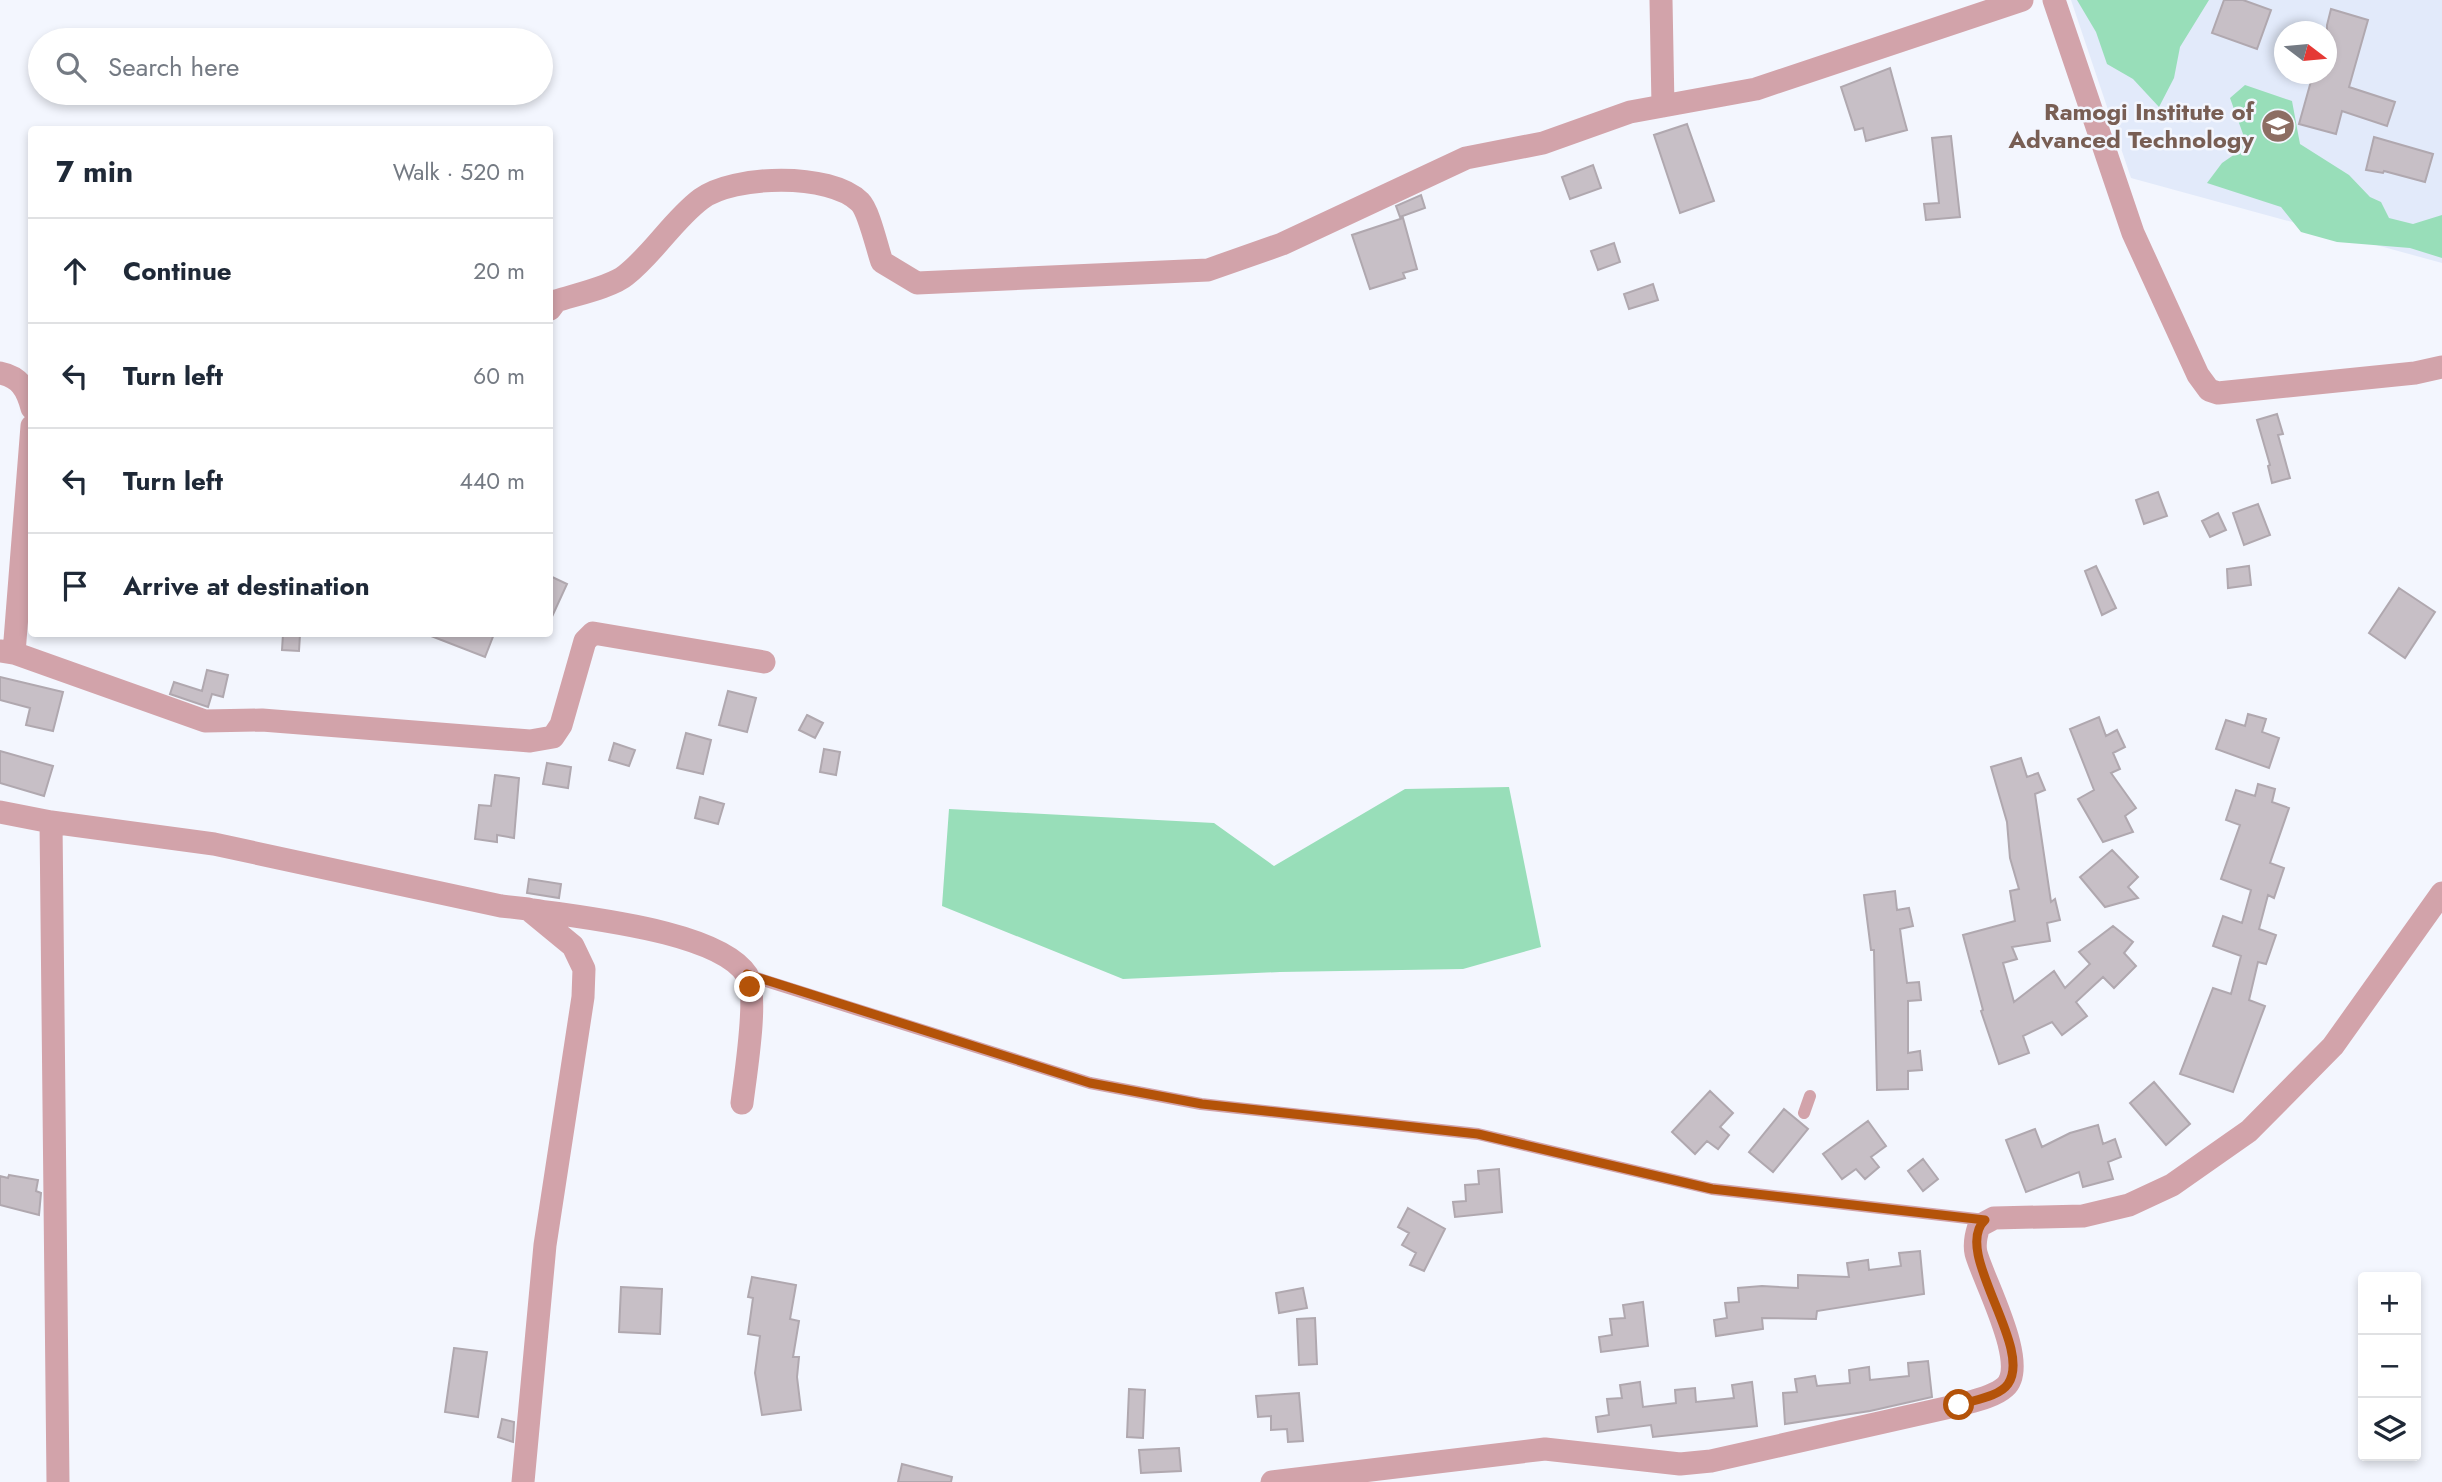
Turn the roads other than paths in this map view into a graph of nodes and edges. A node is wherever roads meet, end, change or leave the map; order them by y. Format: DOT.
graph roads {
  1 [pos="1661,0"];
  2 [pos="2022,0"];
  3 [pos="2054,0"];
  4 [pos="1663,106"];
  5 [pos="553,305"];
  6 [pos="2442,367"];
  7 [pos="0,373"];
  8 [pos="28,394"];
  9 [pos="28,462"];
  10 [pos="7,652"];
  11 [pos="764,662"];
  12 [pos="0,812"];
  13 [pos="51,822"];
  14 [pos="2442,892"];
  15 [pos="528,909"];
  16 [pos="747,974"];
  17 [pos="1810,1096"];
  18 [pos="742,1103"];
  19 [pos="1804,1114"];
  20 [pos="1985,1220"];
  21 [pos="58,1482"];
  22 [pos="523,1482"];
  23 [pos="1272,1482"];
  1 -- 4 [label="street"];
  2 -- 4 [label="street"];
  3 -- 6 [label="street"];
  4 -- 5 [label="street"];
  7 -- 8 [label="street"];
  9 -- 10 [label="street"];
  10 -- 11 [label="street"];
  12 -- 13 [label="street"];
  13 -- 15 [label="street"];
  13 -- 21 [label="street"];
  14 -- 20 [label="street"];
  15 -- 16 [label="street"];
  15 -- 22 [label="street"];
  16 -- 18 [label="street"];
  16 -- 20 [label="lane"];
  17 -- 19 [label="lane"];
  20 -- 23 [label="street"];
}
